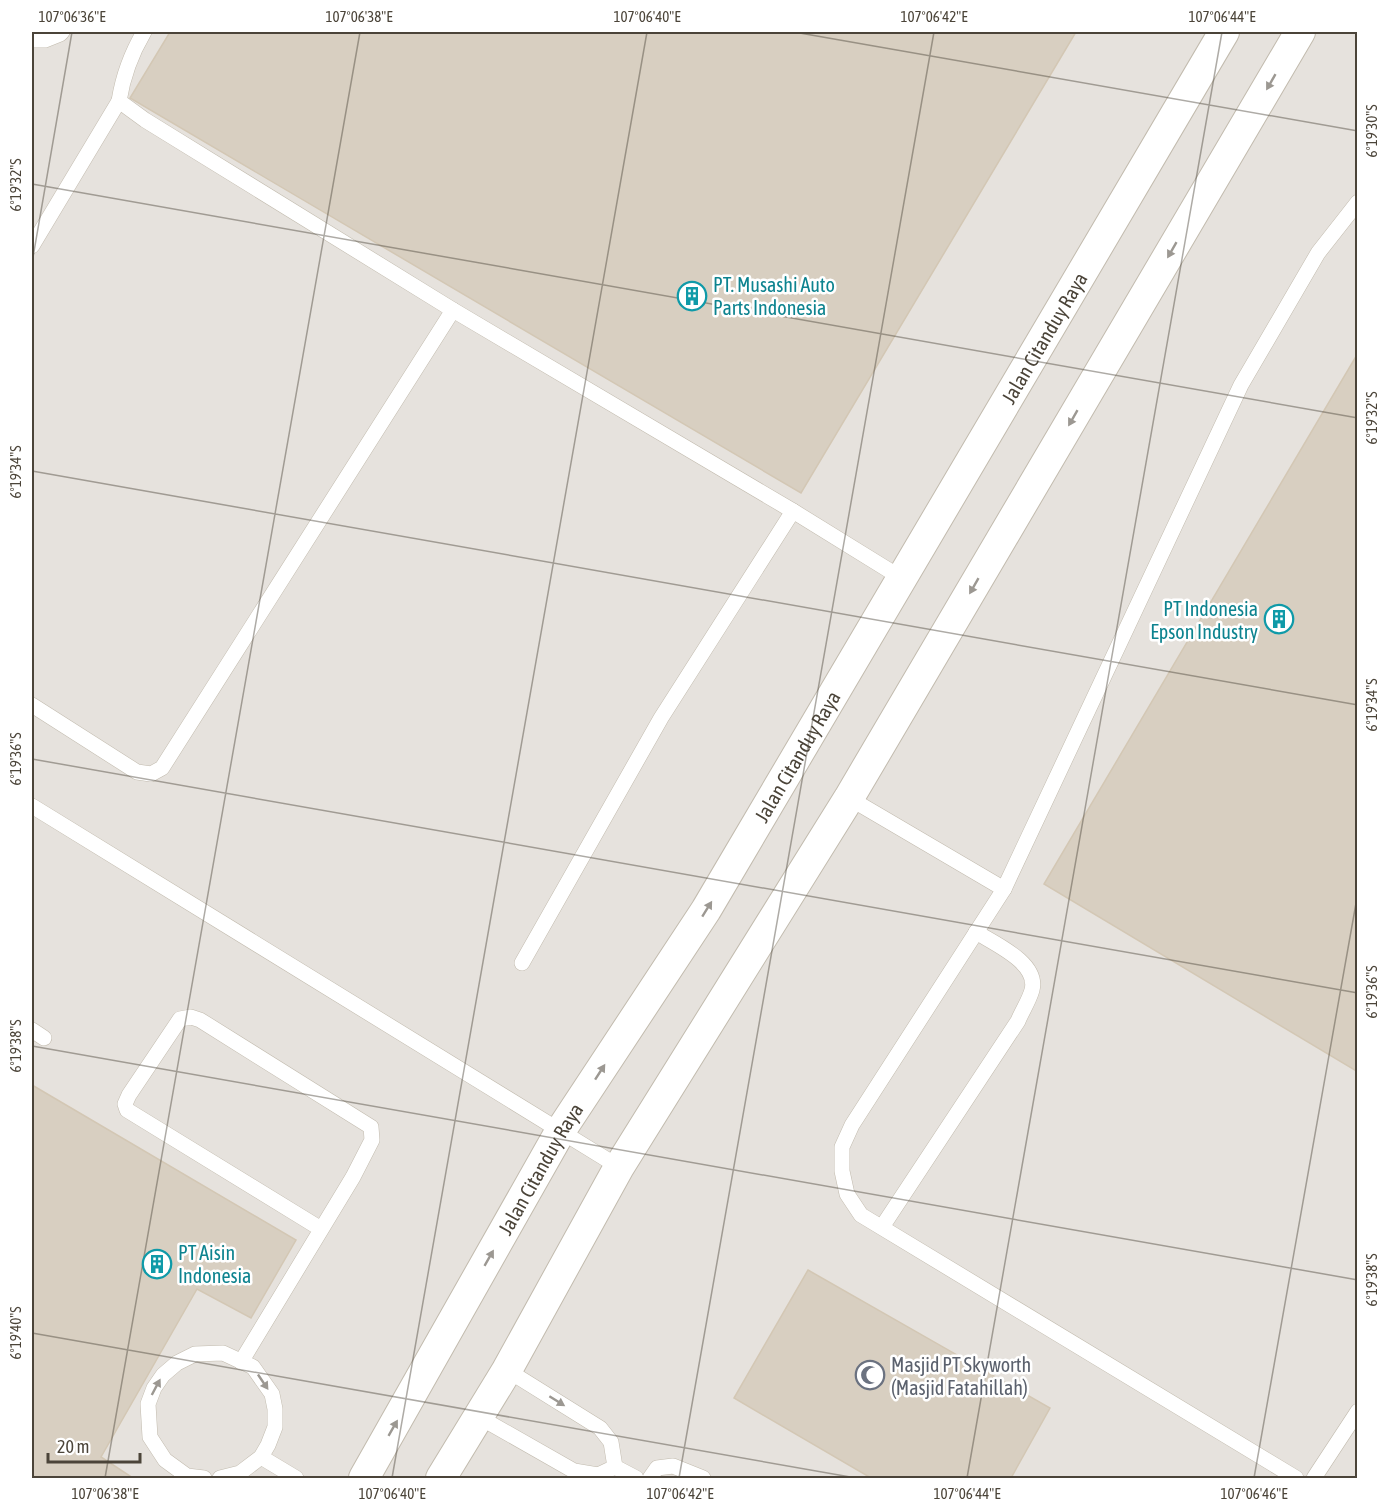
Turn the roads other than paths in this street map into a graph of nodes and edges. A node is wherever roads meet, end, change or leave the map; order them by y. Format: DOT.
graph roads {
  1 [pos="62,32"];
  2 [pos="144,32"];
  3 [pos="1224,32"];
  4 [pos="1300,32"];
  5 [pos="32,40"];
  6 [pos="119,101"];
  7 [pos="1358,202"];
  8 [pos="32,246"];
  9 [pos="453,310"];
  10 [pos="793,511"];
  11 [pos="903,579"];
  12 [pos="32,705"];
  13 [pos="849,798"];
  14 [pos="32,806"];
  15 [pos="1004,889"];
  16 [pos="976,932"];
  17 [pos="522,963"];
  18 [pos="561,1131"];
  19 [pos="619,1167"];
  20 [pos="882,1227"];
  21 [pos="321,1229"];
  22 [pos="241,1362"];
  23 [pos="507,1370"];
  24 [pos="1358,1411"];
  25 [pos="479,1417"];
  26 [pos="261,1457"];
  27 [pos="615,1467"];
  28 [pos="204,1479"];
  29 [pos="220,1479"];
  30 [pos="296,1479"];
  31 [pos="364,1479"];
  32 [pos="441,1479"];
  33 [pos="636,1479"];
  34 [pos="650,1479"];
  35 [pos="703,1479"];
  36 [pos="1296,1479"];
  37 [pos="1314,1479"];
  1 -- 5 [label="lane"];
  2 -- 6 [label="lane"];
  3 -- 11 [label="street, Jalan Citanduy Raya"];
  4 -- 13 [label="street, one-way"];
  6 -- 8 [label="lane"];
  6 -- 9 [label="lane"];
  7 -- 15 [label="lane"];
  9 -- 10 [label="lane"];
  9 -- 12 [label="lane"];
  10 -- 11 [label="lane"];
  10 -- 17 [label="lane"];
  18 -- 11 [label="street, Jalan Citanduy Raya, one-way"];
  13 -- 15 [label="lane"];
  13 -- 19 [label="street"];
  14 -- 18 [label="lane"];
  15 -- 16 [label="lane"];
  16 -- 20 [label="lane"];
  16 -- 20 [label="lane"];
  18 -- 19 [label="lane"];
  31 -- 18 [label="street, Jalan Citanduy Raya, one-way"];
  19 -- 23 [label="street"];
  20 -- 36 [label="lane"];
  21 -- 21 [label="lane"];
  21 -- 22 [label="lane"];
  22 -- 26 [label="lane, one-way"];
  28 -- 22 [label="lane, one-way"];
  23 -- 25 [label="street"];
  23 -- 27 [label="lane, one-way"];
  24 -- 37 [label="lane"];
  25 -- 27 [label="lane"];
  25 -- 32 [label="street"];
  26 -- 29 [label="lane"];
  26 -- 30 [label="lane"];
  27 -- 33 [label="lane"];
  34 -- 35 [label="lane"];
}
